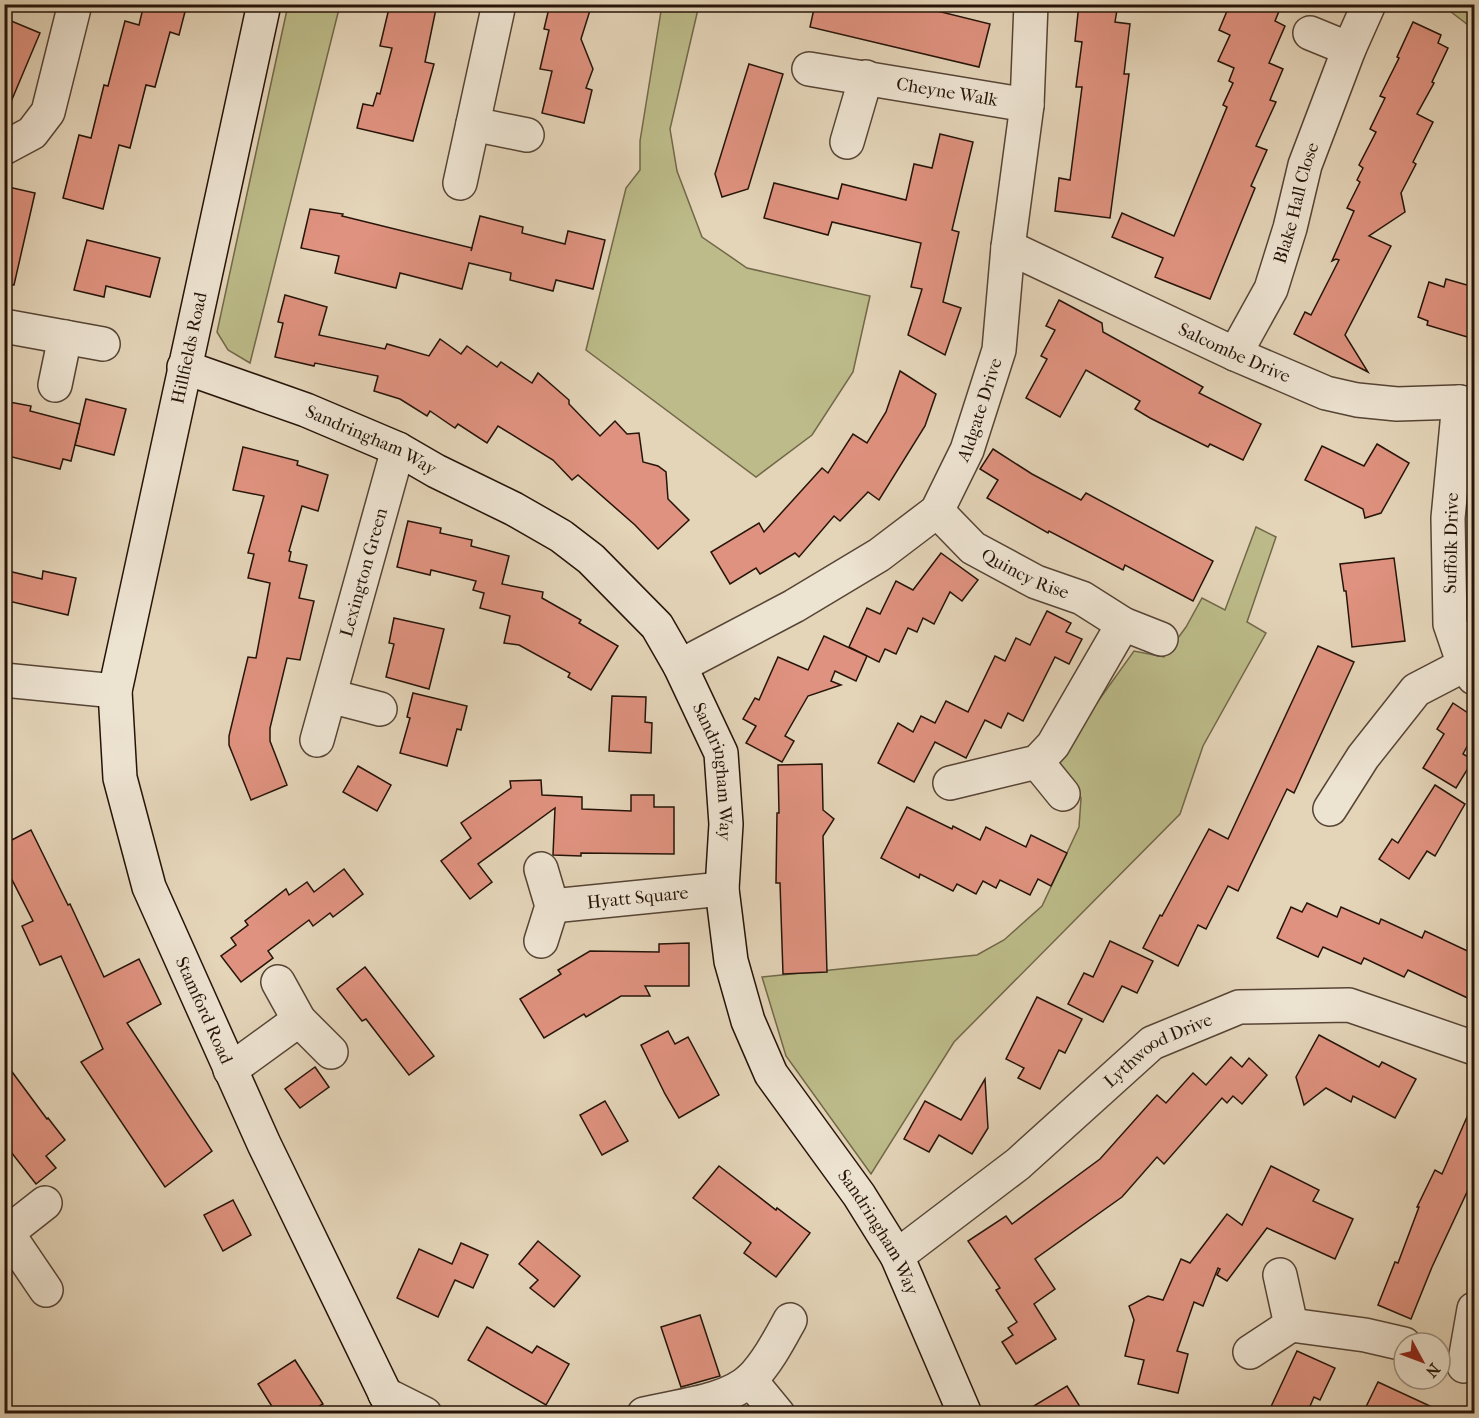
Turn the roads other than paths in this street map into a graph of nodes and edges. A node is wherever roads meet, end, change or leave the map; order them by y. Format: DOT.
graph roads {
  1 [pos="75,4"];
  2 [pos="264,4"];
  3 [pos="499,4"];
  4 [pos="1031,4"];
  5 [pos="1369,4"];
  6 [pos="1310,33"];
  7 [pos="1349,49"];
  8 [pos="809,69"];
  9 [pos="866,77"];
  10 [pos="1027,105"];
  11 [pos="473,124"];
  12 [pos="527,135"];
  13 [pos="847,142"];
  14 [pos="4,148"];
  15 [pos="460,183"];
  16 [pos="1008,247"];
  17 [pos="4,326"];
  18 [pos="65,337"];
  19 [pos="103,344"];
  20 [pos="1235,354"];
  21 [pos="184,368"];
  22 [pos="55,385"];
  23 [pos="1467,403"];
  24 [pos="398,449"];
  25 [pos="937,511"];
  26 [pos="1123,624"];
  27 [pos="1161,639"];
  28 [pos="680,666"];
  29 [pos="1469,672"];
  30 [pos="4,680"];
  31 [pos="115,691"];
  32 [pos="330,696"];
  33 [pos="381,709"];
  34 [pos="317,740"];
  35 [pos="1037,762"];
  36 [pos="950,783"];
  37 [pos="1063,794"];
  38 [pos="1330,809"];
  39 [pos="541,869"];
  40 [pos="723,889"];
  41 [pos="552,906"];
  42 [pos="541,940"];
  43 [pos="278,982"];
  44 [pos="299,1020"];
  45 [pos="1474,1048"];
  46 [pos="331,1052"];
  47 [pos="230,1070"];
  48 [pos="45,1203"];
  49 [pos="6,1230"];
  50 [pos="897,1256"];
  51 [pos="1280,1275"];
  52 [pos="46,1290"];
  53 [pos="1474,1310"];
  54 [pos="790,1320"];
  55 [pos="1291,1325"];
  56 [pos="1392,1341"];
  57 [pos="1250,1352"];
  58 [pos="1459,1364"];
  59 [pos="750,1380"];
  60 [pos="390,1404"];
  61 [pos="425,1413"];
  62 [pos="644,1413"];
  63 [pos="778,1413"];
  64 [pos="965,1413"];
  1 -- 14 [label="street"];
  2 -- 21 [label="street, Hillfields Road"];
  3 -- 11 [label="street"];
  4 -- 10 [label="street, Aldgate Drive"];
  5 -- 7 [label="street, Blake Hall Close"];
  6 -- 7 [label="street"];
  7 -- 20 [label="street, Blake Hall Close"];
  8 -- 9 [label="street, Cheyne Walk"];
  9 -- 10 [label="street, Cheyne Walk"];
  9 -- 13 [label="street"];
  10 -- 16 [label="street, Aldgate Drive"];
  11 -- 12 [label="street"];
  11 -- 15 [label="street"];
  16 -- 20 [label="street, Salcombe Drive"];
  16 -- 25 [label="street, Aldgate Drive"];
  17 -- 18 [label="street"];
  18 -- 19 [label="street"];
  18 -- 22 [label="street"];
  20 -- 23 [label="street, Salcombe Drive"];
  21 -- 24 [label="street, Sandringham Way"];
  21 -- 31 [label="street, Hillfields Road"];
  23 -- 29 [label="street, Suffolk Drive"];
  24 -- 28 [label="street, Sandringham Way"];
  24 -- 32 [label="street, Lexington Green"];
  25 -- 26 [label="street, Quincy Rise"];
  25 -- 28 [label="street, Aldgate Drive"];
  26 -- 27 [label="street, Quincy Rise"];
  26 -- 35 [label="street"];
  28 -- 40 [label="street, Sandringham Way"];
  29 -- 38 [label="street"];
  30 -- 31 [label="street"];
  31 -- 47 [label="street, Stamford Road"];
  32 -- 33 [label="street"];
  32 -- 34 [label="street, Lexington Green"];
  35 -- 36 [label="street"];
  35 -- 37 [label="street"];
  39 -- 41 [label="street"];
  40 -- 41 [label="street, Hyatt Square"];
  40 -- 50 [label="street, Sandringham Way"];
  41 -- 42 [label="street"];
  43 -- 44 [label="street"];
  44 -- 46 [label="street"];
  44 -- 47 [label="street"];
  45 -- 50 [label="street, Lythwood Drive"];
  47 -- 60 [label="street, Stamford Road"];
  48 -- 49 [label="street"];
  49 -- 52 [label="street"];
  50 -- 64 [label="street, Sandringham Way"];
  51 -- 55 [label="street"];
  53 -- 58 [label="street"];
  54 -- 59 [label="street"];
  55 -- 56 [label="street"];
  55 -- 57 [label="street"];
  59 -- 62 [label="street"];
  59 -- 63 [label="street"];
  60 -- 61 [label="street"];
}
